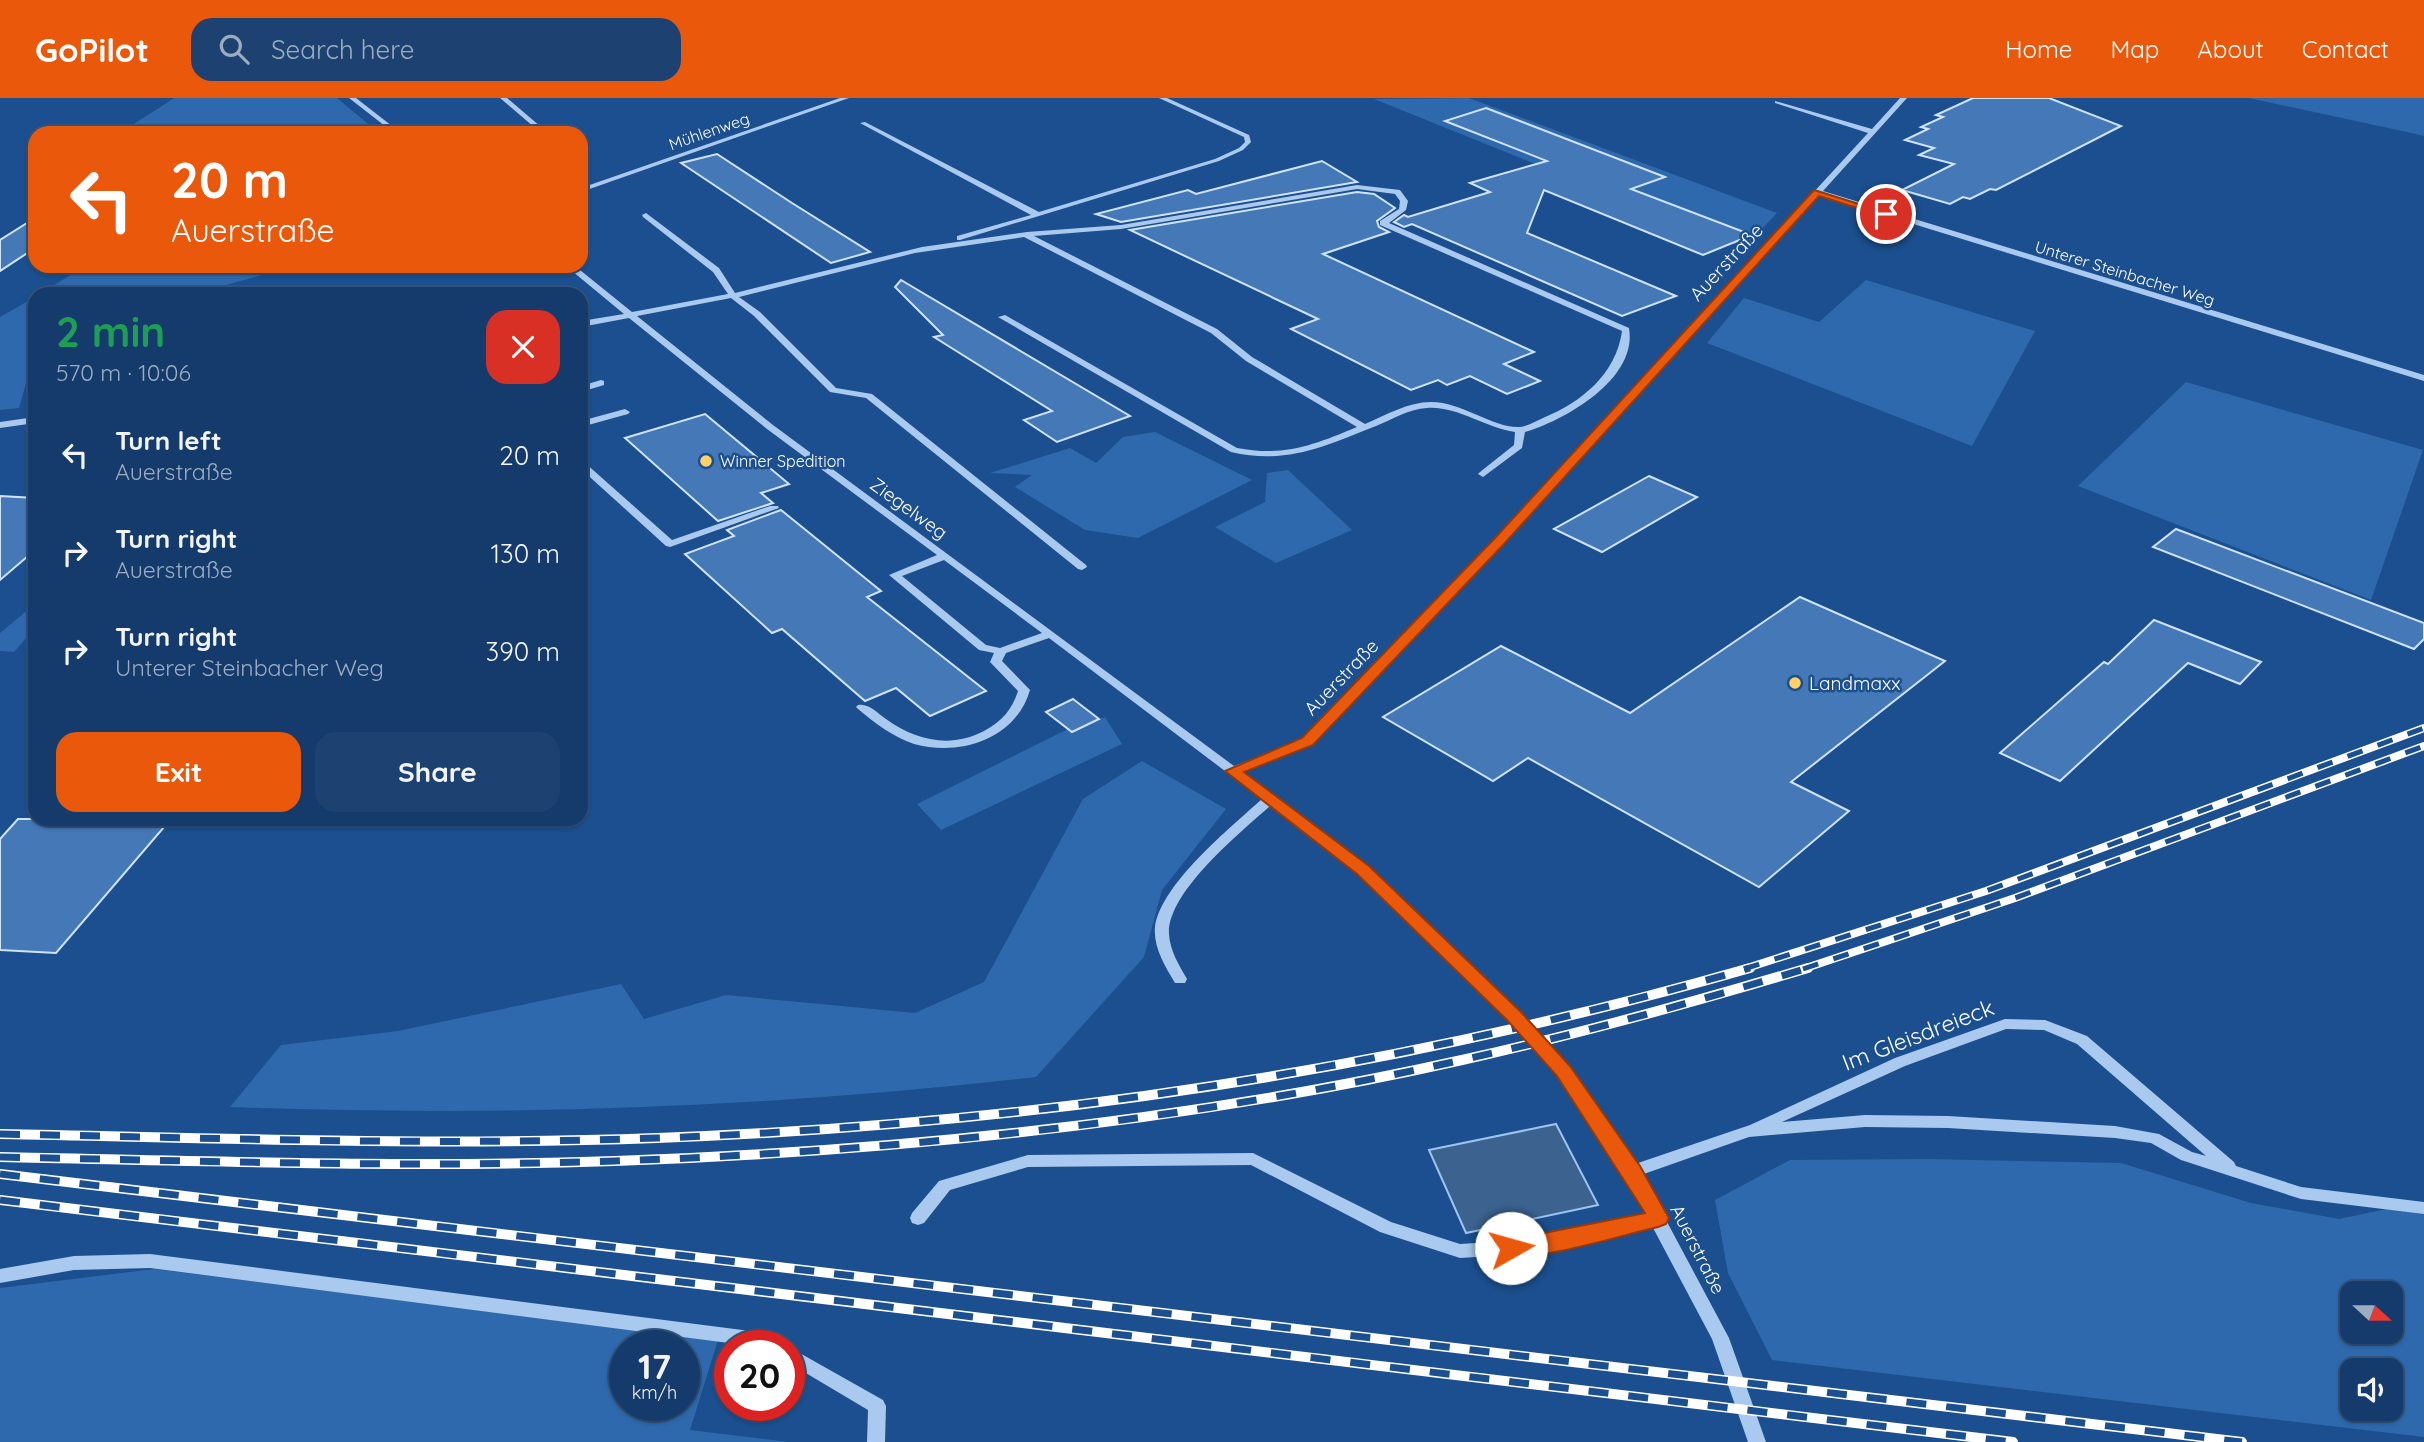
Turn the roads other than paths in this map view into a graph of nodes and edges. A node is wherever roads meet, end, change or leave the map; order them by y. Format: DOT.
graph roads {
  1 [pos="352,98"];
  2 [pos="503,98"];
  3 [pos="846,98"];
  4 [pos="1162,98"];
  5 [pos="1904,98"];
  6 [pos="1777,102"];
  7 [pos="863,122"];
  8 [pos="389,126"];
  9 [pos="537,126"];
  10 [pos="1873,132"];
  11 [pos="588,188"];
  12 [pos="1818,192"];
  13 [pos="646,215"];
  14 [pos="1038,215"];
  15 [pos="1027,234"];
  16 [pos="914,251"];
  17 [pos="578,273"];
  18 [pos="733,296"];
  19 [pos="629,315"];
  20 [pos="1002,317"];
  21 [pos="588,323"];
  22 [pos="1662,363"];
  23 [pos="2424,379"];
  24 [pos="601,383"];
  25 [pos="588,387"];
  26 [pos="625,412"];
  27 [pos="28,421"];
  28 [pos="588,422"];
  29 [pos="0,425"];
  30 [pos="1364,427"];
  31 [pos="1520,430"];
  32 [pos="588,470"];
  33 [pos="1483,474"];
  34 [pos="774,508"];
  35 [pos="945,556"];
  36 [pos="1082,567"];
  37 [pos="1048,635"];
  38 [pos="1001,651"];
  39 [pos="862,707"];
  40 [pos="1233,771"];
  41 [pos="1270,799"];
  42 [pos="1180,979"];
  43 [pos="1748,1132"];
  44 [pos="2231,1169"];
  45 [pos="1632,1172"];
  46 [pos="2424,1208"];
  47 [pos="918,1218"];
  48 [pos="1658,1218"];
  49 [pos="0,1276"];
  50 [pos="714,1336"];
  51 [pos="805,1363"];
  52 [pos="876,1442"];
  53 [pos="1757,1442"];
  1 -- 8 [label="street"];
  2 -- 9 [label="street"];
  3 -- 11 [label="street, Mühlenweg"];
  4 -- 14 [label="street"];
  5 -- 10 [label="street, Auerstraße"];
  6 -- 10 [label="street"];
  7 -- 14 [label="street"];
  10 -- 12 [label="street, Auerstraße"];
  12 -- 22 [label="street, Auerstraße"];
  12 -- 23 [label="street, Unterer Steinbacher Weg"];
  13 -- 18 [label="street"];
  14 -- 16 [label="street"];
  15 -- 16 [label="street"];
  15 -- 30 [label="street"];
  15 -- 31 [label="street"];
  16 -- 18 [label="street"];
  17 -- 19 [label="street, Ziegelweg"];
  18 -- 19 [label="street"];
  18 -- 36 [label="street"];
  19 -- 21 [label="street"];
  19 -- 35 [label="street, Ziegelweg"];
  20 -- 30 [label="street"];
  22 -- 40 [label="street, Auerstraße"];
  24 -- 25 [label="street"];
  26 -- 28 [label="street"];
  27 -- 29 [label="street"];
  30 -- 31 [label="street"];
  31 -- 33 [label="street"];
  32 -- 34 [label="street"];
  35 -- 37 [label="street, Ziegelweg"];
  35 -- 38 [label="street"];
  37 -- 38 [label="street"];
  37 -- 40 [label="street, Ziegelweg"];
  38 -- 39 [label="street"];
  40 -- 41 [label="street, Auerstraße"];
  41 -- 42 [label="street"];
  41 -- 45 [label="street, Auerstraße"];
  43 -- 44 [label="street, Im Gleisdreieck"];
  43 -- 44 [label="street, Im Gleisdreieck"];
  43 -- 45 [label="street, Im Gleisdreieck"];
  44 -- 46 [label="street, Im Gleisdreieck"];
  45 -- 48 [label="street, Auerstraße"];
  47 -- 48 [label="street"];
  48 -- 53 [label="street, Auerstraße"];
  49 -- 50 [label="street"];
  51 -- 52 [label="street"];
}
